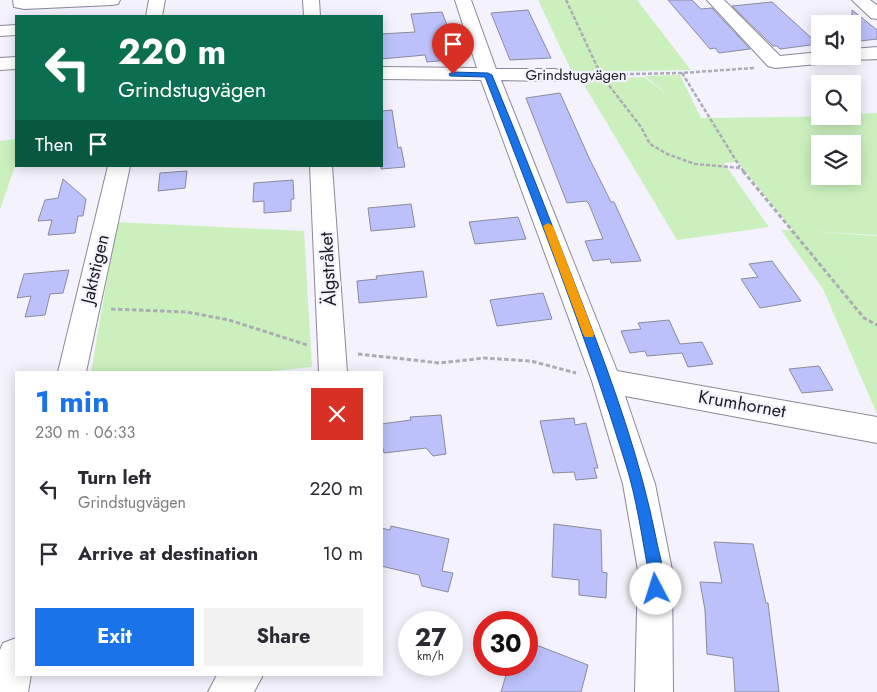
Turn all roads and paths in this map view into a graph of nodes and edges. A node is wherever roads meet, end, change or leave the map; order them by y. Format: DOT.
graph roads {
  1 [pos="20,0"];
  2 [pos="112,0"];
  3 [pos="157,0"];
  4 [pos="311,0"];
  5 [pos="462,0"];
  6 [pos="566,0"];
  7 [pos="715,0"];
  8 [pos="860,0"];
  9 [pos="877,14"];
  10 [pos="154,15"];
  11 [pos="312,15"];
  12 [pos="15,30"];
  13 [pos="0,31"];
  14 [pos="877,53"];
  15 [pos="861,54"];
  16 [pos="811,59"];
  17 [pos="15,63"];
  18 [pos="0,64"];
  19 [pos="768,65"];
  20 [pos="383,73"];
  21 [pos="682,73"];
  22 [pos="488,75"];
  23 [pos="555,75"];
  24 [pos="600,75"];
  25 [pos="119,167"];
  26 [pos="321,167"];
  27 [pos="740,168"];
  28 [pos="877,325"];
  29 [pos="72,371"];
  30 [pos="333,371"];
  31 [pos="606,381"];
  32 [pos="877,430"];
  33 [pos="15,661"];
  34 [pos="243,676"];
  35 [pos="9,692"];
  36 [pos="227,692"];
  37 [pos="654,692"];
  1 -- 2 [label="street"];
  3 -- 10 [label="street"];
  4 -- 11 [label="street"];
  5 -- 22 [label="street"];
  6 -- 24 [label="path"];
  7 -- 19 [label="street"];
  8 -- 9 [label="street"];
  12 -- 13 [label="street"];
  14 -- 15 [label="street"];
  16 -- 19 [label="street"];
  17 -- 18 [label="street"];
  19 -- 21 [label="path, Grindstugvägen"];
  20 -- 22 [label="street, Grindstugvägen"];
  21 -- 24 [label="path, Grindstugvägen"];
  21 -- 27 [label="path"];
  22 -- 23 [label="street, Grindstugvägen"];
  22 -- 31 [label="street"];
  23 -- 24 [label="path, Grindstugvägen"];
  24 -- 27 [label="path"];
  25 -- 29 [label="street, Jaktstigen"];
  26 -- 30 [label="street, Älgstråket"];
  27 -- 28 [label="path"];
  31 -- 32 [label="street, Krumhornet"];
  31 -- 37 [label="street"];
  33 -- 35 [label="street"];
  34 -- 36 [label="street"];
}
